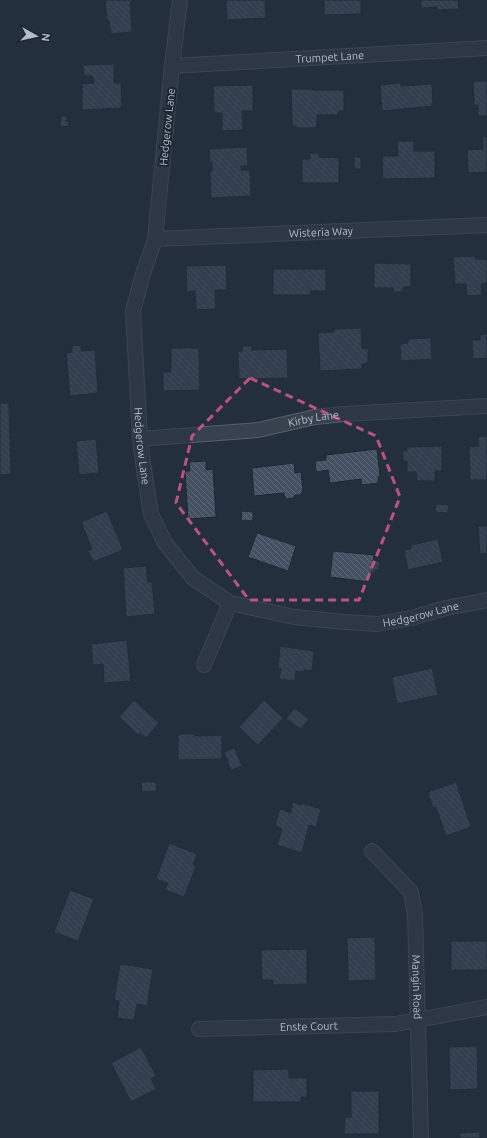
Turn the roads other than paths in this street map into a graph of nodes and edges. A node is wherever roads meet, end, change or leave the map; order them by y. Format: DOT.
graph roads {
  1 [pos="180,0"];
  2 [pos="487,48"];
  3 [pos="172,66"];
  4 [pos="487,225"];
  5 [pos="156,239"];
  6 [pos="487,406"];
  7 [pos="140,439"];
  8 [pos="487,600"];
  9 [pos="230,603"];
  10 [pos="204,665"];
  11 [pos="372,851"];
  12 [pos="487,1007"];
  13 [pos="418,1021"];
  14 [pos="200,1029"];
  15 [pos="421,1138"];
  1 -- 3 [label="street, Hedgerow Lane"];
  2 -- 3 [label="street, Trumpet Lane"];
  3 -- 5 [label="street, Hedgerow Lane"];
  4 -- 5 [label="street, Wisteria Way"];
  5 -- 7 [label="street, Hedgerow Lane"];
  6 -- 7 [label="street, Kirby Lane"];
  7 -- 9 [label="street, Hedgerow Lane"];
  8 -- 9 [label="street, Hedgerow Lane"];
  9 -- 10 [label="street"];
  11 -- 13 [label="street, Mangin Road"];
  12 -- 13 [label="street, Enste Court"];
  13 -- 14 [label="street, Enste Court"];
  13 -- 15 [label="street, Mangin Road"];
}
